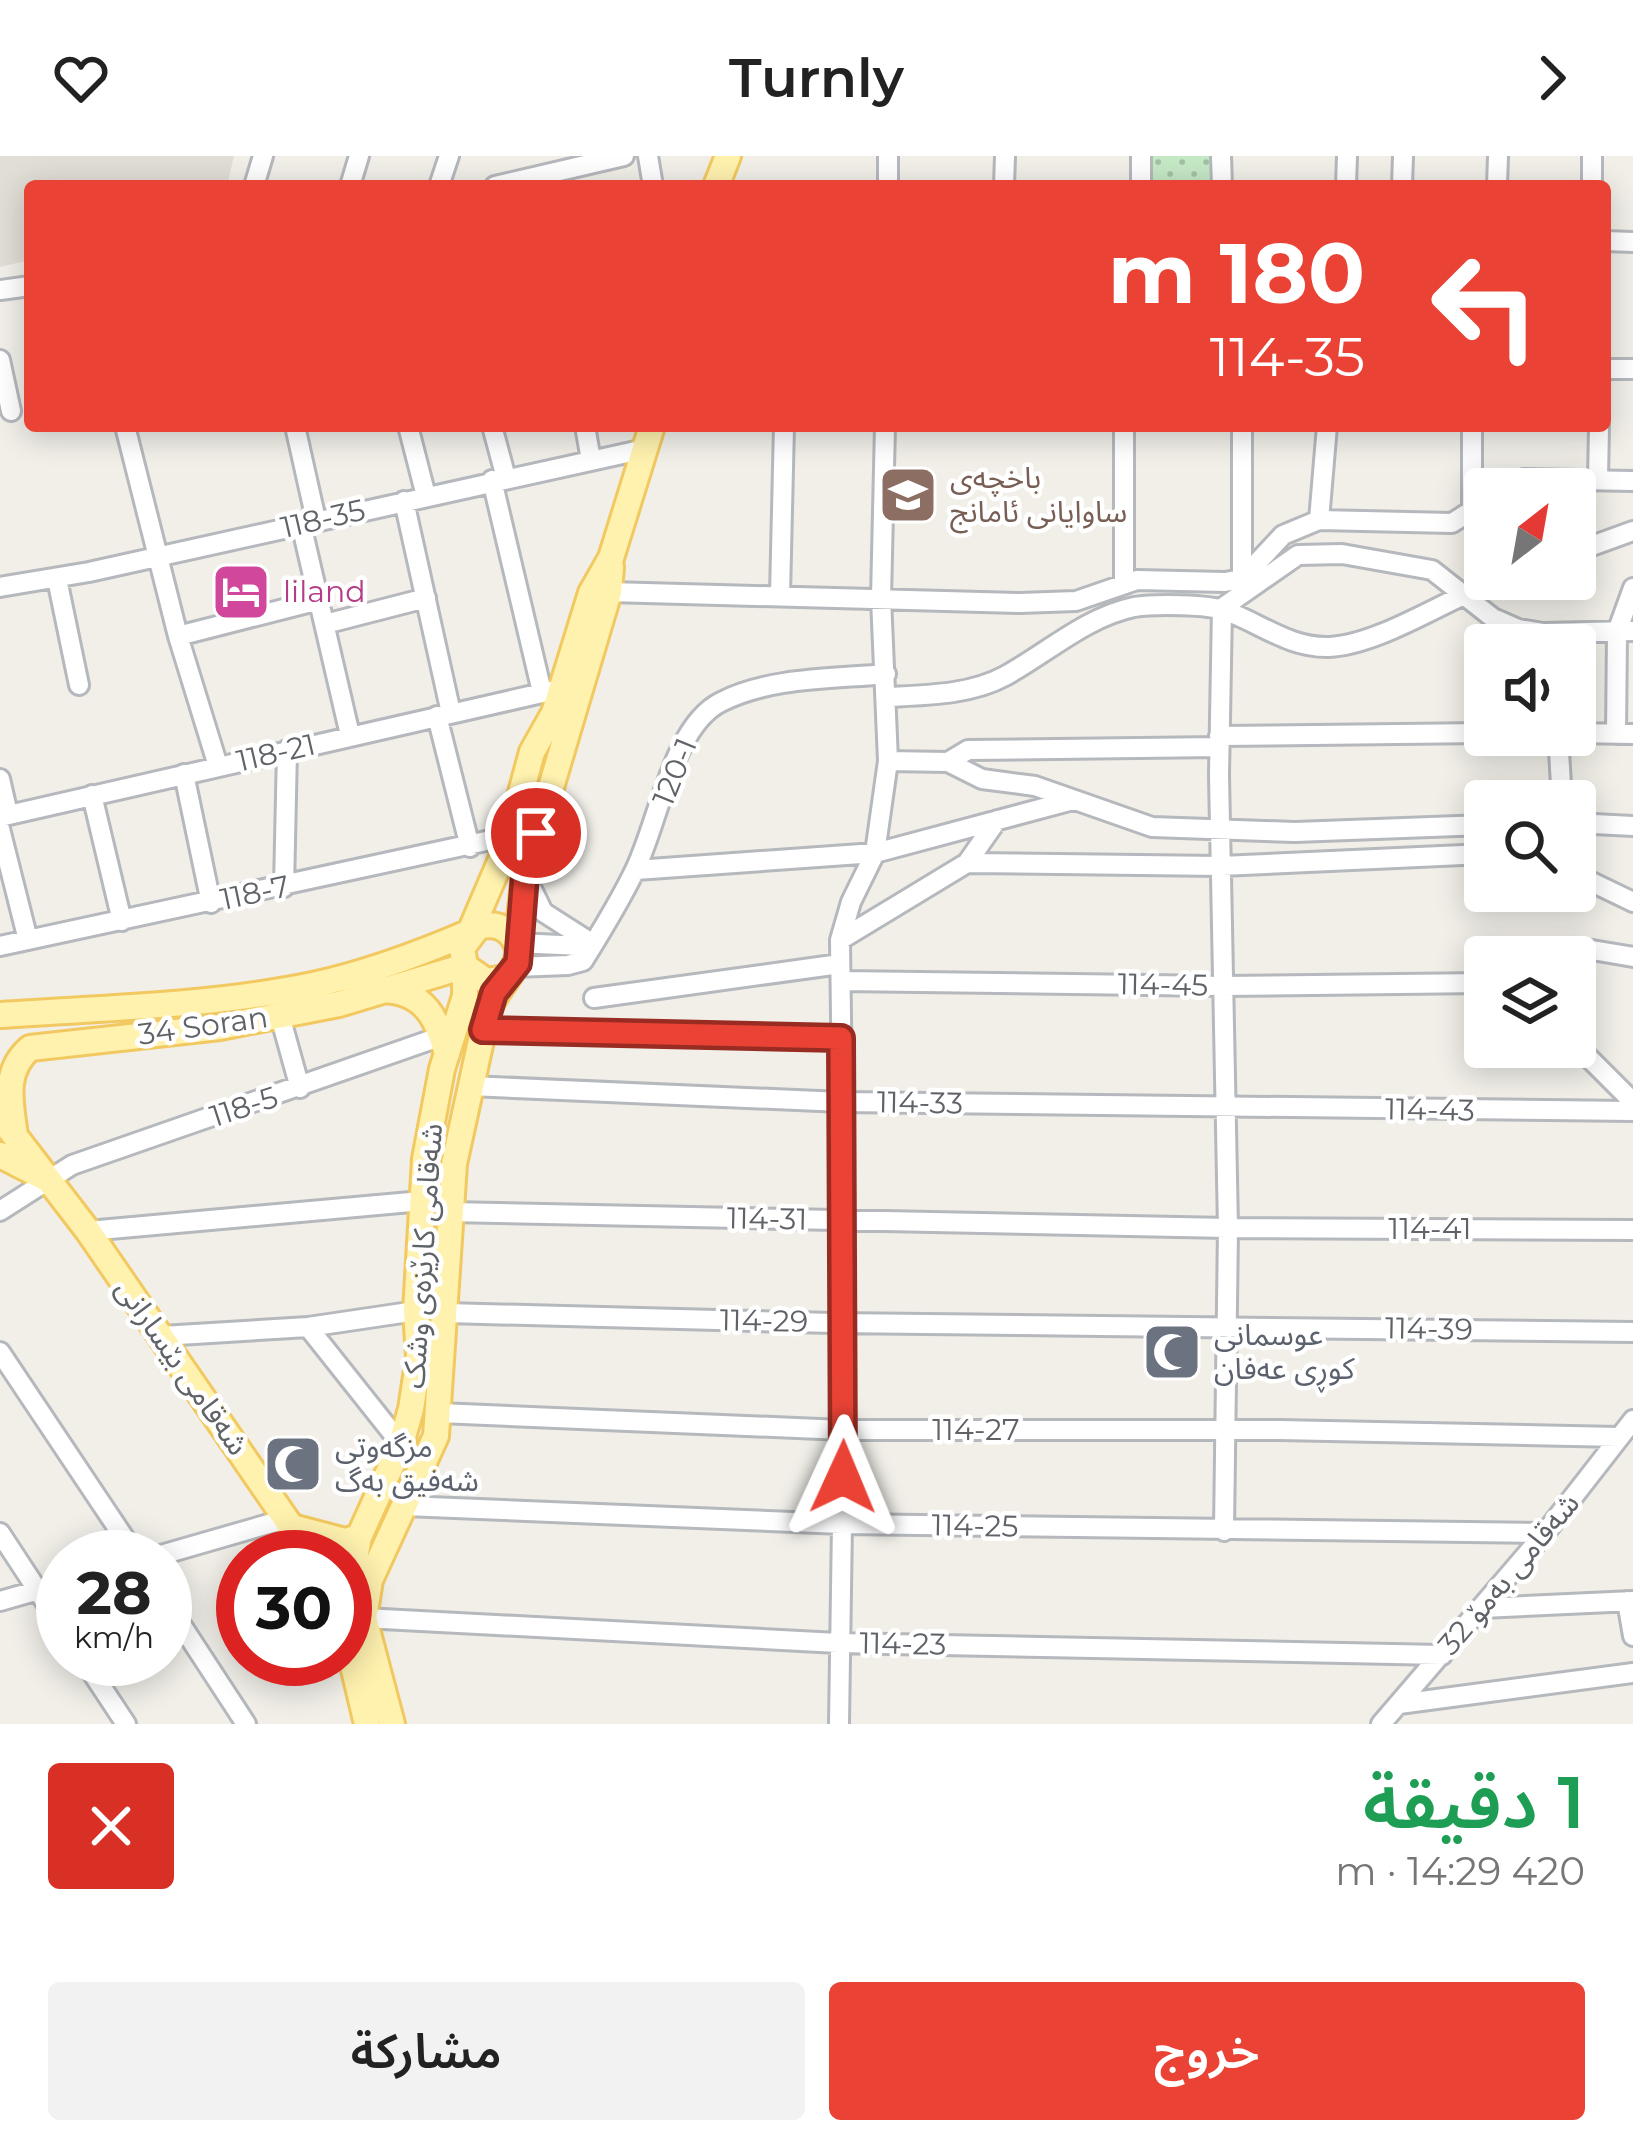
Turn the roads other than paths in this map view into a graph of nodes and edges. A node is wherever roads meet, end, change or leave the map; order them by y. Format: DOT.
graph roads {
  1 [pos="619,157"];
  2 [pos="544,172"];
  3 [pos="0,360"];
  4 [pos="14,411"];
  5 [pos="126,432"];
  6 [pos="296,432"];
  7 [pos="410,432"];
  8 [pos="493,432"];
  9 [pos="587,432"];
  10 [pos="784,432"];
  11 [pos="885,432"];
  12 [pos="1124,432"];
  13 [pos="1242,432"];
  14 [pos="1326,432"];
  15 [pos="1472,432"];
  16 [pos="1599,432"];
  17 [pos="648,438"];
  18 [pos="592,460"];
  19 [pos="1475,468"];
  20 [pos="499,479"];
  21 [pos="1598,480"];
  22 [pos="1633,481"];
  23 [pos="426,496"];
  24 [pos="404,501"];
  25 [pos="1464,516"];
  26 [pos="1319,520"];
  27 [pos="309,522"];
  28 [pos="1633,531"];
  29 [pos="1596,544"];
  30 [pos="157,555"];
  31 [pos="611,558"];
  32 [pos="57,579"];
  33 [pos="1234,581"];
  34 [pos="1124,584"];
  35 [pos="0,587"];
  36 [pos="1633,588"];
  37 [pos="609,592"];
  38 [pos="1464,592"];
  39 [pos="780,596"];
  40 [pos="425,598"];
  41 [pos="881,598"];
  42 [pos="319,600"];
  43 [pos="1473,600"];
  44 [pos="1222,608"];
  45 [pos="325,623"];
  46 [pos="1625,632"];
  47 [pos="178,636"];
  48 [pos="886,674"];
  49 [pos="80,685"];
  50 [pos="887,697"];
  51 [pos="444,714"];
  52 [pos="1625,734"];
  53 [pos="350,735"];
  54 [pos="1464,735"];
  55 [pos="554,736"];
  56 [pos="1219,742"];
  57 [pos="287,750"];
  58 [pos="888,761"];
  59 [pos="948,762"];
  60 [pos="218,766"];
  61 [pos="184,774"];
  62 [pos="0,779"];
  63 [pos="92,795"];
  64 [pos="1074,800"];
  65 [pos="3,820"];
  66 [pos="997,820"];
  67 [pos="1596,825"];
  68 [pos="1464,826"];
  69 [pos="1633,826"];
  70 [pos="1220,832"];
  71 [pos="509,836"];
  72 [pos="470,847"];
  73 [pos="875,853"];
  74 [pos="1464,855"];
  75 [pos="967,863"];
  76 [pos="1221,866"];
  77 [pos="636,870"];
  78 [pos="525,875"];
  79 [pos="1596,884"];
  80 [pos="284,887"];
  81 [pos="1633,902"];
  82 [pos="211,903"];
  83 [pos="122,921"];
  84 [pos="470,932"];
  85 [pos="28,940"];
  86 [pos="594,940"];
  87 [pos="840,940"];
  88 [pos="0,946"];
  89 [pos="1596,951"];
  90 [pos="1633,957"];
  91 [pos="512,963"];
  92 [pos="465,966"];
  93 [pos="840,973"];
  94 [pos="1464,983"];
  95 [pos="1223,986"];
  96 [pos="382,990"];
  97 [pos="594,998"];
  98 [pos="74,1010"];
  99 [pos="0,1015"];
  100 [pos="280,1016"];
  101 [pos="483,1030"];
  102 [pos="841,1038"];
  103 [pos="81,1040"];
  104 [pos="444,1045"];
  105 [pos="1596,1065"];
  106 [pos="470,1086"];
  107 [pos="300,1088"];
  108 [pos="842,1102"];
  109 [pos="1633,1102"];
  110 [pos="1226,1108"];
  111 [pos="1633,1112"];
  112 [pos="5,1136"];
  113 [pos="47,1179"];
  114 [pos="422,1202"];
  115 [pos="0,1211"];
  116 [pos="449,1212"];
  117 [pos="844,1220"];
  118 [pos="1228,1228"];
  119 [pos="1633,1230"];
  120 [pos="88,1231"];
  121 [pos="416,1311"];
  122 [pos="446,1313"];
  123 [pos="844,1323"];
  124 [pos="1225,1325"];
  125 [pos="308,1327"];
  126 [pos="1633,1332"];
  127 [pos="162,1336"];
  128 [pos="0,1352"];
  129 [pos="439,1413"];
  130 [pos="1633,1420"];
  131 [pos="844,1430"];
  132 [pos="1225,1430"];
  133 [pos="400,1444"];
  134 [pos="1621,1444"];
  135 [pos="405,1506"];
  136 [pos="289,1523"];
  137 [pos="842,1524"];
  138 [pos="118,1530"];
  139 [pos="294,1530"];
  140 [pos="311,1530"];
  141 [pos="362,1530"];
  142 [pos="1224,1531"];
  143 [pos="1545,1533"];
  144 [pos="0,1534"];
  145 [pos="192,1547"];
  146 [pos="372,1576"];
  147 [pos="36,1588"];
  148 [pos="36,1592"];
  149 [pos="0,1601"];
  150 [pos="1630,1601"];
  151 [pos="1482,1608"];
  152 [pos="372,1621"];
  153 [pos="1633,1636"];
  154 [pos="192,1641"];
  155 [pos="838,1643"];
  156 [pos="1442,1655"];
  157 [pos="372,1673"];
  158 [pos="1633,1673"];
  159 [pos="101,1686"];
  160 [pos="361,1686"];
  161 [pos="1399,1704"];
  162 [pos="126,1724"];
  163 [pos="246,1724"];
  164 [pos="367,1724"];
  165 [pos="392,1724"];
  166 [pos="839,1724"];
  167 [pos="1381,1724"];
  1 -- 2 [label="street"];
  3 -- 4 [label="street"];
  5 -- 30 [label="street"];
  6 -- 27 [label="street"];
  7 -- 23 [label="street"];
  8 -- 20 [label="street"];
  9 -- 18 [label="street"];
  10 -- 39 [label="street"];
  11 -- 41 [label="street"];
  12 -- 34 [label="street"];
  13 -- 33 [label="street"];
  14 -- 26 [label="street"];
  15 -- 19 [label="street"];
  16 -- 21 [label="street"];
  17 -- 18 [label="street, 118-35"];
  17 -- 31 [label="main road, شەقامی کارێزەی وشک"];
  18 -- 20 [label="street, 118-35"];
  20 -- 23 [label="street, 118-35"];
  20 -- 51 [label="street, 118-21"];
  21 -- 22 [label="street"];
  23 -- 24 [label="street, 118-35"];
  24 -- 27 [label="street, 118-35"];
  24 -- 40 [label="street"];
  25 -- 26 [label="street"];
  26 -- 33 [label="street"];
  27 -- 30 [label="street, 118-35"];
  27 -- 42 [label="street"];
  28 -- 29 [label="street"];
  30 -- 32 [label="street, 118-35"];
  30 -- 47 [label="street"];
  31 -- 37 [label="main road, شەقامی کارێزەی وشک"];
  31 -- 55 [label="main road, شەقامی کارێزەی وشک"];
  32 -- 35 [label="street, 118-35"];
  32 -- 49 [label="street"];
  33 -- 34 [label="street"];
  34 -- 41 [label="street"];
  36 -- 46 [label="street"];
  37 -- 39 [label="street"];
  37 -- 55 [label="main road, شەقامی کارێزەی وشک"];
  38 -- 44 [label="street"];
  38 -- 44 [label="street"];
  39 -- 41 [label="street"];
  40 -- 45 [label="street"];
  40 -- 51 [label="street"];
  41 -- 48 [label="street"];
  42 -- 45 [label="street"];
  42 -- 47 [label="street"];
  43 -- 46 [label="street"];
  44 -- 50 [label="street"];
  44 -- 56 [label="street"];
  45 -- 53 [label="street"];
  46 -- 52 [label="street"];
  47 -- 60 [label="street"];
  48 -- 50 [label="street"];
  48 -- 77 [label="street, 120-1"];
  50 -- 58 [label="street"];
  51 -- 53 [label="street, 118-21"];
  51 -- 72 [label="street"];
  53 -- 57 [label="street, 118-21"];
  54 -- 56 [label="street"];
  55 -- 71 [label="main road, شەقامی کارێزەی وشک"];
  55 -- 78 [label="main road, شەقامی کارێزەی وشک"];
  56 -- 59 [label="street"];
  56 -- 70 [label="street"];
  57 -- 60 [label="street, 118-21"];
  57 -- 80 [label="street"];
  58 -- 59 [label="street"];
  58 -- 73 [label="street"];
  59 -- 64 [label="street"];
  60 -- 61 [label="street, 118-21"];
  61 -- 63 [label="street, 118-21"];
  61 -- 82 [label="street"];
  62 -- 65 [label="street"];
  63 -- 65 [label="street, 118-21"];
  63 -- 83 [label="street"];
  64 -- 66 [label="street"];
  64 -- 70 [label="street"];
  65 -- 85 [label="street"];
  66 -- 73 [label="street"];
  66 -- 75 [label="street"];
  67 -- 69 [label="street"];
  68 -- 70 [label="street"];
  70 -- 76 [label="street"];
  71 -- 72 [label="street, 118-7"];
  71 -- 84 [label="main road, شەقامی کارێزەی وشک"];
  72 -- 80 [label="street, 118-7"];
  73 -- 77 [label="street"];
  73 -- 87 [label="street"];
  74 -- 76 [label="street"];
  75 -- 76 [label="street"];
  75 -- 87 [label="street"];
  76 -- 95 [label="street"];
  77 -- 86 [label="street, 120-1"];
  78 -- 86 [label="street"];
  78 -- 91 [label="main road, شەقامی کارێزەی وشک"];
  79 -- 81 [label="street"];
  80 -- 82 [label="street, 118-7"];
  82 -- 83 [label="street, 118-7"];
  83 -- 85 [label="street, 118-7"];
  84 -- 91 [label="main road"];
  84 -- 92 [label="main road"];
  84 -- 98 [label="main road, 34 Soran"];
  85 -- 88 [label="street, 118-7"];
  86 -- 91 [label="street"];
  87 -- 93 [label="street"];
  89 -- 90 [label="street"];
  91 -- 92 [label="main road"];
  91 -- 101 [label="main road, شەقامی کارێزەی وشک"];
  92 -- 96 [label="main road, 34 Soran"];
  92 -- 104 [label="main road, شەقامی کارێزەی وشک"];
  93 -- 95 [label="street, 114-45"];
  93 -- 97 [label="street, 114-45"];
  93 -- 102 [label="street"];
  94 -- 95 [label="street, 114-45"];
  95 -- 110 [label="street"];
  96 -- 100 [label="main road, 34 Soran"];
  96 -- 104 [label="main road"];
  98 -- 99 [label="main road, 34 Soran"];
  98 -- 103 [label="main road"];
  100 -- 103 [label="main road, 34 Soran"];
  100 -- 107 [label="street"];
  101 -- 102 [label="street"];
  101 -- 106 [label="main road, شەقامی کارێزەی وشک"];
  102 -- 108 [label="street"];
  103 -- 112 [label="main road, 34 Soran"];
  104 -- 107 [label="street, 118-5"];
  104 -- 114 [label="main road, شەقامی کارێزەی وشک"];
  105 -- 109 [label="street"];
  106 -- 108 [label="street, 114-33"];
  106 -- 116 [label="main road, شەقامی کارێزەی وشک"];
  107 -- 113 [label="street, 118-5"];
  108 -- 110 [label="street, 114-33"];
  108 -- 117 [label="street"];
  110 -- 111 [label="street, 114-43"];
  110 -- 118 [label="street"];
  112 -- 113 [label="main road, شەقامی بێسارانی"];
  113 -- 115 [label="street, 118-5"];
  113 -- 120 [label="main road, شەقامی بێسارانی"];
  114 -- 120 [label="street"];
  114 -- 121 [label="main road, شەقامی کارێزەی وشک"];
  116 -- 117 [label="street, 114-31"];
  116 -- 122 [label="main road, شەقامی کارێزەی وشک"];
  117 -- 118 [label="street, 114-31"];
  117 -- 123 [label="street"];
  118 -- 119 [label="street, 114-41"];
  118 -- 124 [label="street"];
  120 -- 127 [label="main road, شەقامی بێسارانی"];
  121 -- 125 [label="street"];
  121 -- 133 [label="main road, شەقامی کارێزەی وشک"];
  122 -- 123 [label="street, 114-29"];
  122 -- 129 [label="main road, شەقامی کارێزەی وشک"];
  123 -- 124 [label="street, 114-29"];
  123 -- 131 [label="street"];
  124 -- 126 [label="street, 114-39"];
  124 -- 132 [label="street"];
  125 -- 127 [label="street"];
  125 -- 133 [label="street"];
  127 -- 136 [label="main road, شەقامی بێسارانی"];
  128 -- 138 [label="street"];
  129 -- 131 [label="street, 114-27"];
  129 -- 135 [label="main road, شەقامی کارێزەی وشک"];
  130 -- 134 [label="street, شەقامی بەمۆ 32"];
  131 -- 132 [label="street, 114-27"];
  131 -- 137 [label="street"];
  132 -- 134 [label="street, 114-27"];
  132 -- 142 [label="street"];
  133 -- 141 [label="main road, شەقامی کارێزەی وشک"];
  134 -- 143 [label="street, شەقامی بەمۆ 32"];
  135 -- 137 [label="street, 114-25"];
  135 -- 146 [label="main road, شەقامی کارێزەی وشک"];
  136 -- 139 [label="main road, شەقامی بێسارانی"];
  136 -- 140 [label="main road"];
  136 -- 145 [label="street"];
  137 -- 142 [label="street, 114-25"];
  137 -- 155 [label="street"];
  142 -- 143 [label="street, 114-25"];
  143 -- 151 [label="street, شەقامی بەمۆ 32"];
  144 -- 147 [label="street"];
  148 -- 149 [label="street"];
  150 -- 151 [label="street"];
  150 -- 153 [label="street"];
  151 -- 156 [label="street, شەقامی بەمۆ 32"];
  152 -- 155 [label="street, 114-23"];
  154 -- 163 [label="street"];
  155 -- 156 [label="street, 114-23"];
  155 -- 166 [label="street"];
  156 -- 161 [label="street, شەقامی بەمۆ 32"];
  157 -- 165 [label="main road, شەقامی کارێزەی وشک"];
  158 -- 161 [label="street"];
  159 -- 162 [label="street"];
  160 -- 164 [label="main road, شەقامی کارێزەی وشک"];
  161 -- 167 [label="street, شەقامی بەمۆ 32"];
}
